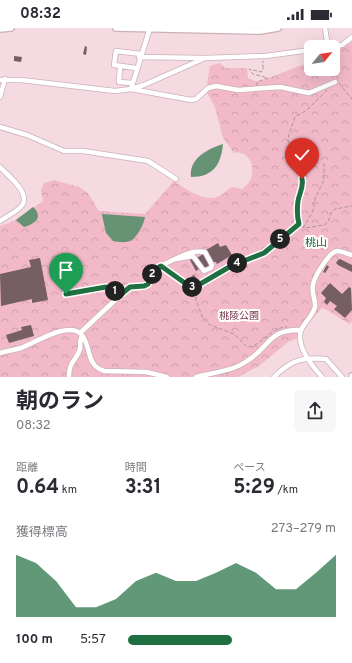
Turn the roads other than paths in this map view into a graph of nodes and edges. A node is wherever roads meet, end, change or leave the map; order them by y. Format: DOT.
graph roads {
  1 [pos="11,28"];
  2 [pos="116,28"];
  3 [pos="150,28"];
  4 [pos="278,28"];
  5 [pos="325,28"];
  6 [pos="0,29"];
  7 [pos="194,29"];
  8 [pos="352,37"];
  9 [pos="328,40"];
  10 [pos="340,45"];
  11 [pos="304,51"];
  12 [pos="140,56"];
  13 [pos="204,58"];
  14 [pos="120,66"];
  15 [pos="136,68"];
  16 [pos="3,79"];
  17 [pos="335,82"];
  18 [pos="132,83"];
  19 [pos="131,90"];
  20 [pos="0,97"];
  21 [pos="0,127"];
  22 [pos="0,167"];
  23 [pos="176,180"];
  24 [pos="0,221"];
  25 [pos="282,237"];
  26 [pos="352,255"];
  27 [pos="176,259"];
  28 [pos="161,266"];
  29 [pos="66,294"];
  30 [pos="119,296"];
  31 [pos="301,330"];
  32 [pos="81,335"];
  33 [pos="0,353"];
  34 [pos="306,358"];
  35 [pos="317,375"];
  36 [pos="69,377"];
  37 [pos="167,377"];
  38 [pos="196,377"];
  39 [pos="274,377"];
  40 [pos="322,377"];
  41 [pos="342,377"];
  1 -- 6 [label="main road"];
  2 -- 3 [label="main road"];
  3 -- 7 [label="main road"];
  3 -- 12 [label="street"];
  4 -- 7 [label="main road"];
  5 -- 9 [label="street"];
  8 -- 10 [label="street"];
  11 -- 13 [label="street"];
  12 -- 13 [label="street"];
  12 -- 14 [label="street"];
  12 -- 15 [label="street"];
  13 -- 19 [label="street"];
  14 -- 15 [label="street"];
  14 -- 18 [label="street"];
  15 -- 18 [label="street"];
  16 -- 19 [label="street"];
  16 -- 20 [label="street"];
  17 -- 19 [label="street"];
  18 -- 19 [label="street"];
  21 -- 23 [label="street"];
  22 -- 24 [label="street"];
  25 -- 28 [label="street"];
  26 -- 31 [label="street"];
  27 -- 27 [label="street"];
  27 -- 28 [label="street"];
  28 -- 30 [label="street"];
  29 -- 30 [label="street"];
  30 -- 32 [label="street"];
  31 -- 34 [label="street"];
  31 -- 38 [label="street"];
  32 -- 33 [label="street"];
  32 -- 36 [label="street"];
  32 -- 37 [label="street"];
  34 -- 35 [label="street"];
  34 -- 39 [label="street"];
  34 -- 41 [label="street"];
  35 -- 40 [label="street"];
}
